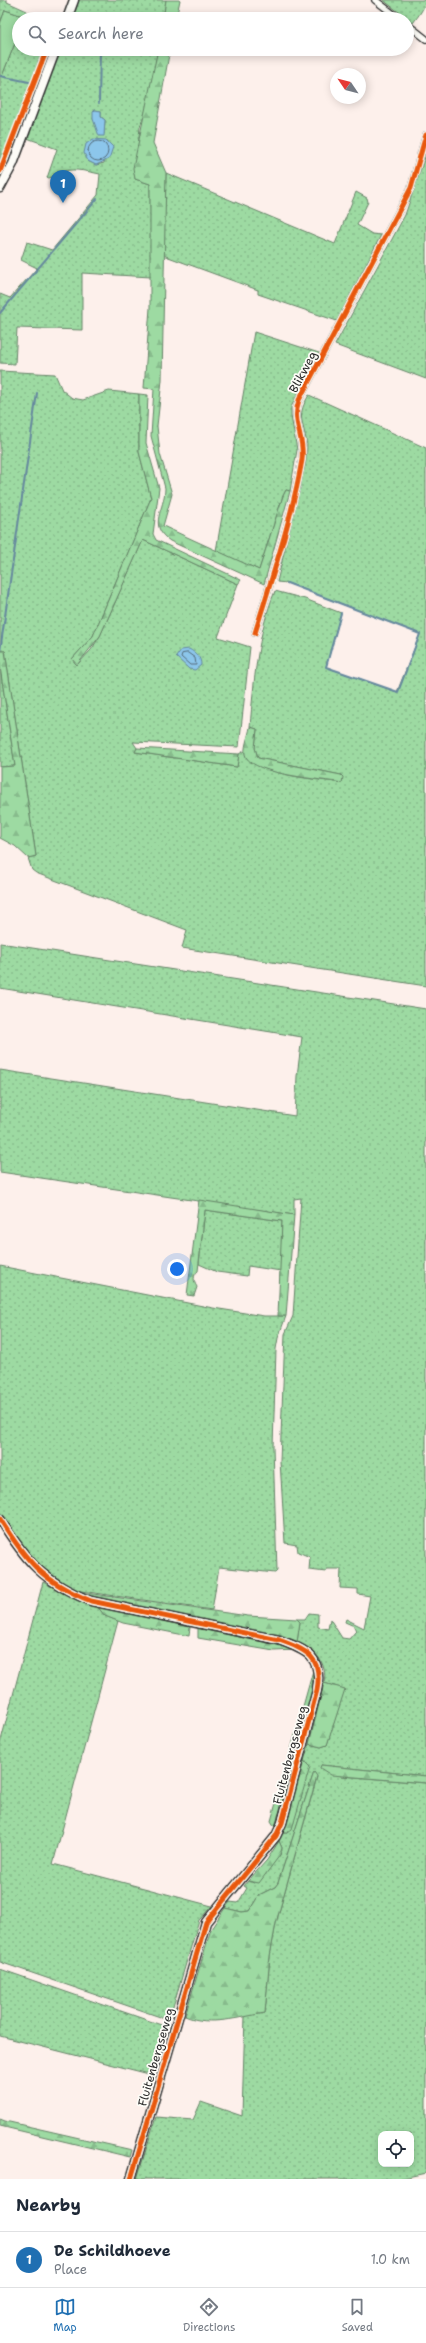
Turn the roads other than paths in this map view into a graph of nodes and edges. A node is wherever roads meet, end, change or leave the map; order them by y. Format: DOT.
graph roads {
  1 [pos="74,0"];
  2 [pos="375,0"];
  3 [pos="70,12"];
  4 [pos="391,12"];
  5 [pos="414,30"];
  6 [pos="426,39"];
  7 [pos="53,56"];
  8 [pos="426,135"];
  9 [pos="0,188"];
  10 [pos="255,634"];
  11 [pos="0,1519"];
  12 [pos="131,2179"];
  1 -- 3 [label="street"];
  2 -- 4 [label="street"];
  5 -- 6 [label="street"];
  7 -- 9 [label="street"];
  8 -- 10 [label="street, Blikweg"];
  11 -- 12 [label="street, Fluitenbergseweg"];
}
